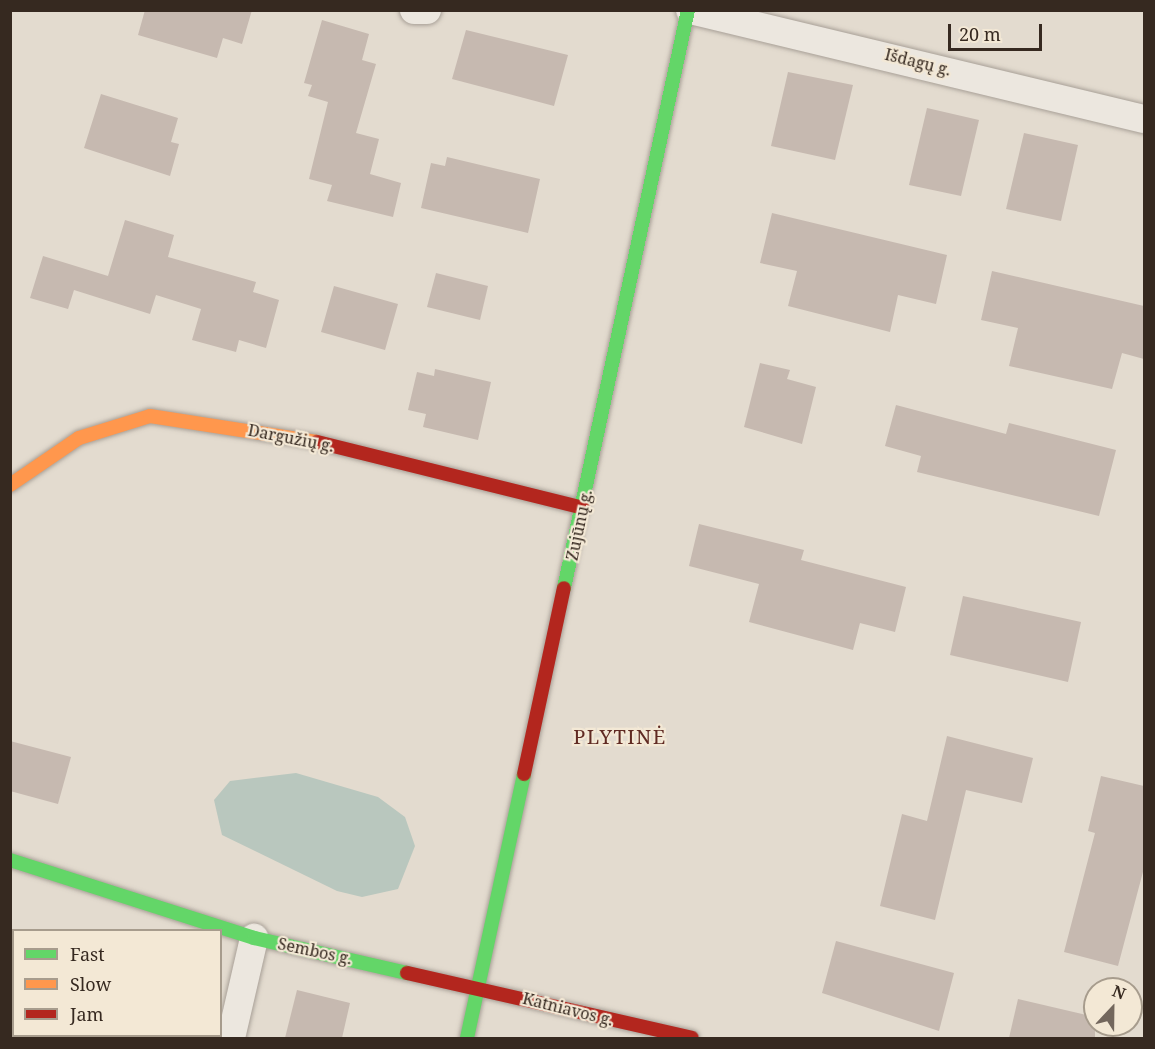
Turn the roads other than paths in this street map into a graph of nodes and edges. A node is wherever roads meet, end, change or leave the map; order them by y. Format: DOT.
graph roads {
  1 [pos="414,10"];
  2 [pos="427,10"];
  3 [pos="689,10"];
  4 [pos="1144,119"];
  5 [pos="10,485"];
  6 [pos="583,508"];
  7 [pos="10,860"];
  8 [pos="254,938"];
  9 [pos="478,987"];
  10 [pos="231,1038"];
  11 [pos="467,1038"];
  12 [pos="692,1038"];
  1 -- 2 [label="street"];
  3 -- 4 [label="street, Išdagų g."];
  3 -- 6 [label="street, Zujūnų g."];
  5 -- 6 [label="street, Dargužių g."];
  6 -- 9 [label="street, Zujūnų g."];
  7 -- 8 [label="street, Sembos g."];
  8 -- 9 [label="street, Sembos g."];
  8 -- 10 [label="street"];
  9 -- 11 [label="street, Zujūnų g."];
  9 -- 12 [label="street, Katniavos g."];
}
